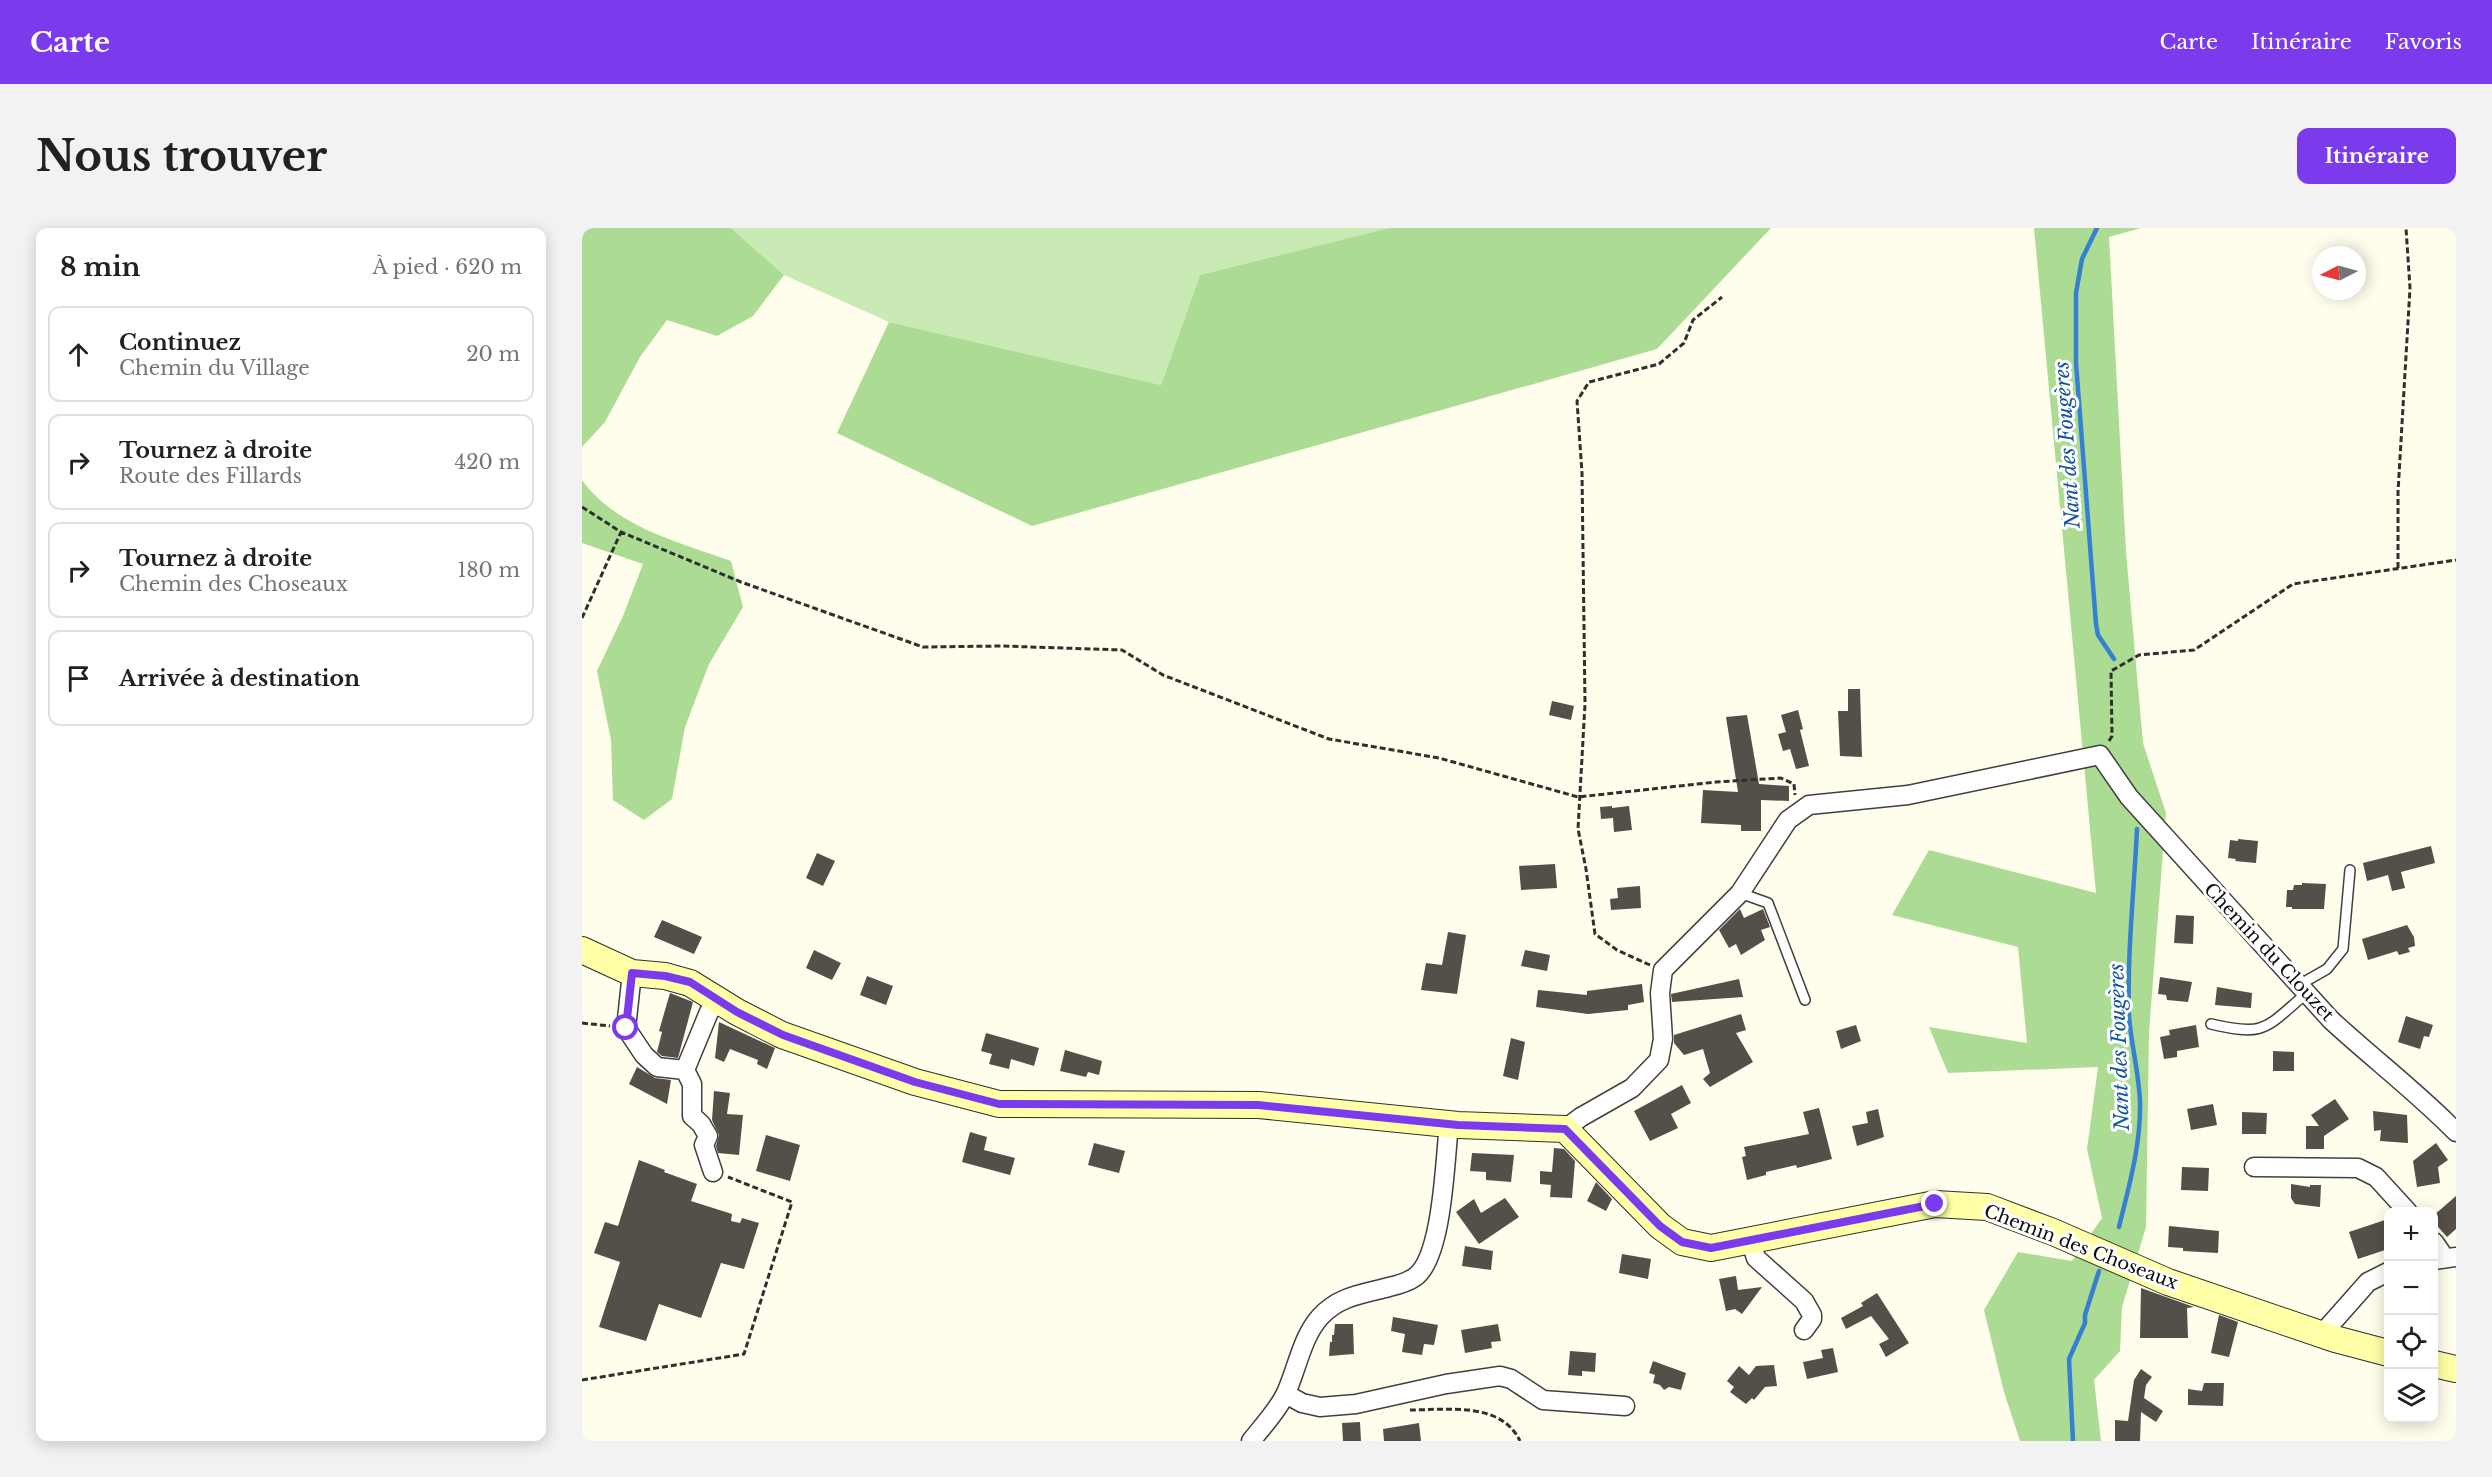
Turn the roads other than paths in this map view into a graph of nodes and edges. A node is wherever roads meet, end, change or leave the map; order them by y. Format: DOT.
graph roads {
  1 [pos="2350,870"];
  2 [pos="1740,893"];
  3 [pos="582,950"];
  4 [pos="632,973"];
  5 [pos="2303,989"];
  6 [pos="719,1000"];
  7 [pos="1804,1000"];
  8 [pos="2211,1024"];
  9 [pos="685,1070"];
  10 [pos="1449,1124"];
  11 [pos="1565,1129"];
  12 [pos="2456,1132"];
  13 [pos="2254,1167"];
  14 [pos="713,1172"];
  15 [pos="2403,1207"];
  16 [pos="1751,1242"];
  17 [pos="2384,1274"];
  18 [pos="1804,1329"];
  19 [pos="2322,1334"];
  20 [pos="2384,1352"];
  21 [pos="2438,1365"];
  22 [pos="2456,1369"];
  23 [pos="1286,1394"];
  24 [pos="1625,1406"];
  25 [pos="1251,1441"];
  1 -- 5 [label="lane"];
  2 -- 5 [label="street, Chemin du Clouzet"];
  2 -- 7 [label="lane"];
  2 -- 11 [label="street"];
  3 -- 4 [label="street"];
  4 -- 6 [label="street"];
  4 -- 9 [label="street"];
  5 -- 8 [label="lane"];
  5 -- 12 [label="street, Chemin du Clouzet"];
  6 -- 9 [label="street"];
  6 -- 10 [label="street"];
  9 -- 14 [label="street"];
  10 -- 11 [label="street"];
  10 -- 23 [label="street"];
  11 -- 16 [label="street, Chemin des Choseaux"];
  13 -- 15 [label="street"];
  16 -- 18 [label="street"];
  16 -- 19 [label="street, Chemin des Choseaux"];
  17 -- 19 [label="street"];
  19 -- 20 [label="street, Chemin des Choseaux"];
  21 -- 22 [label="street"];
  23 -- 24 [label="street"];
  23 -- 25 [label="street"];
}
